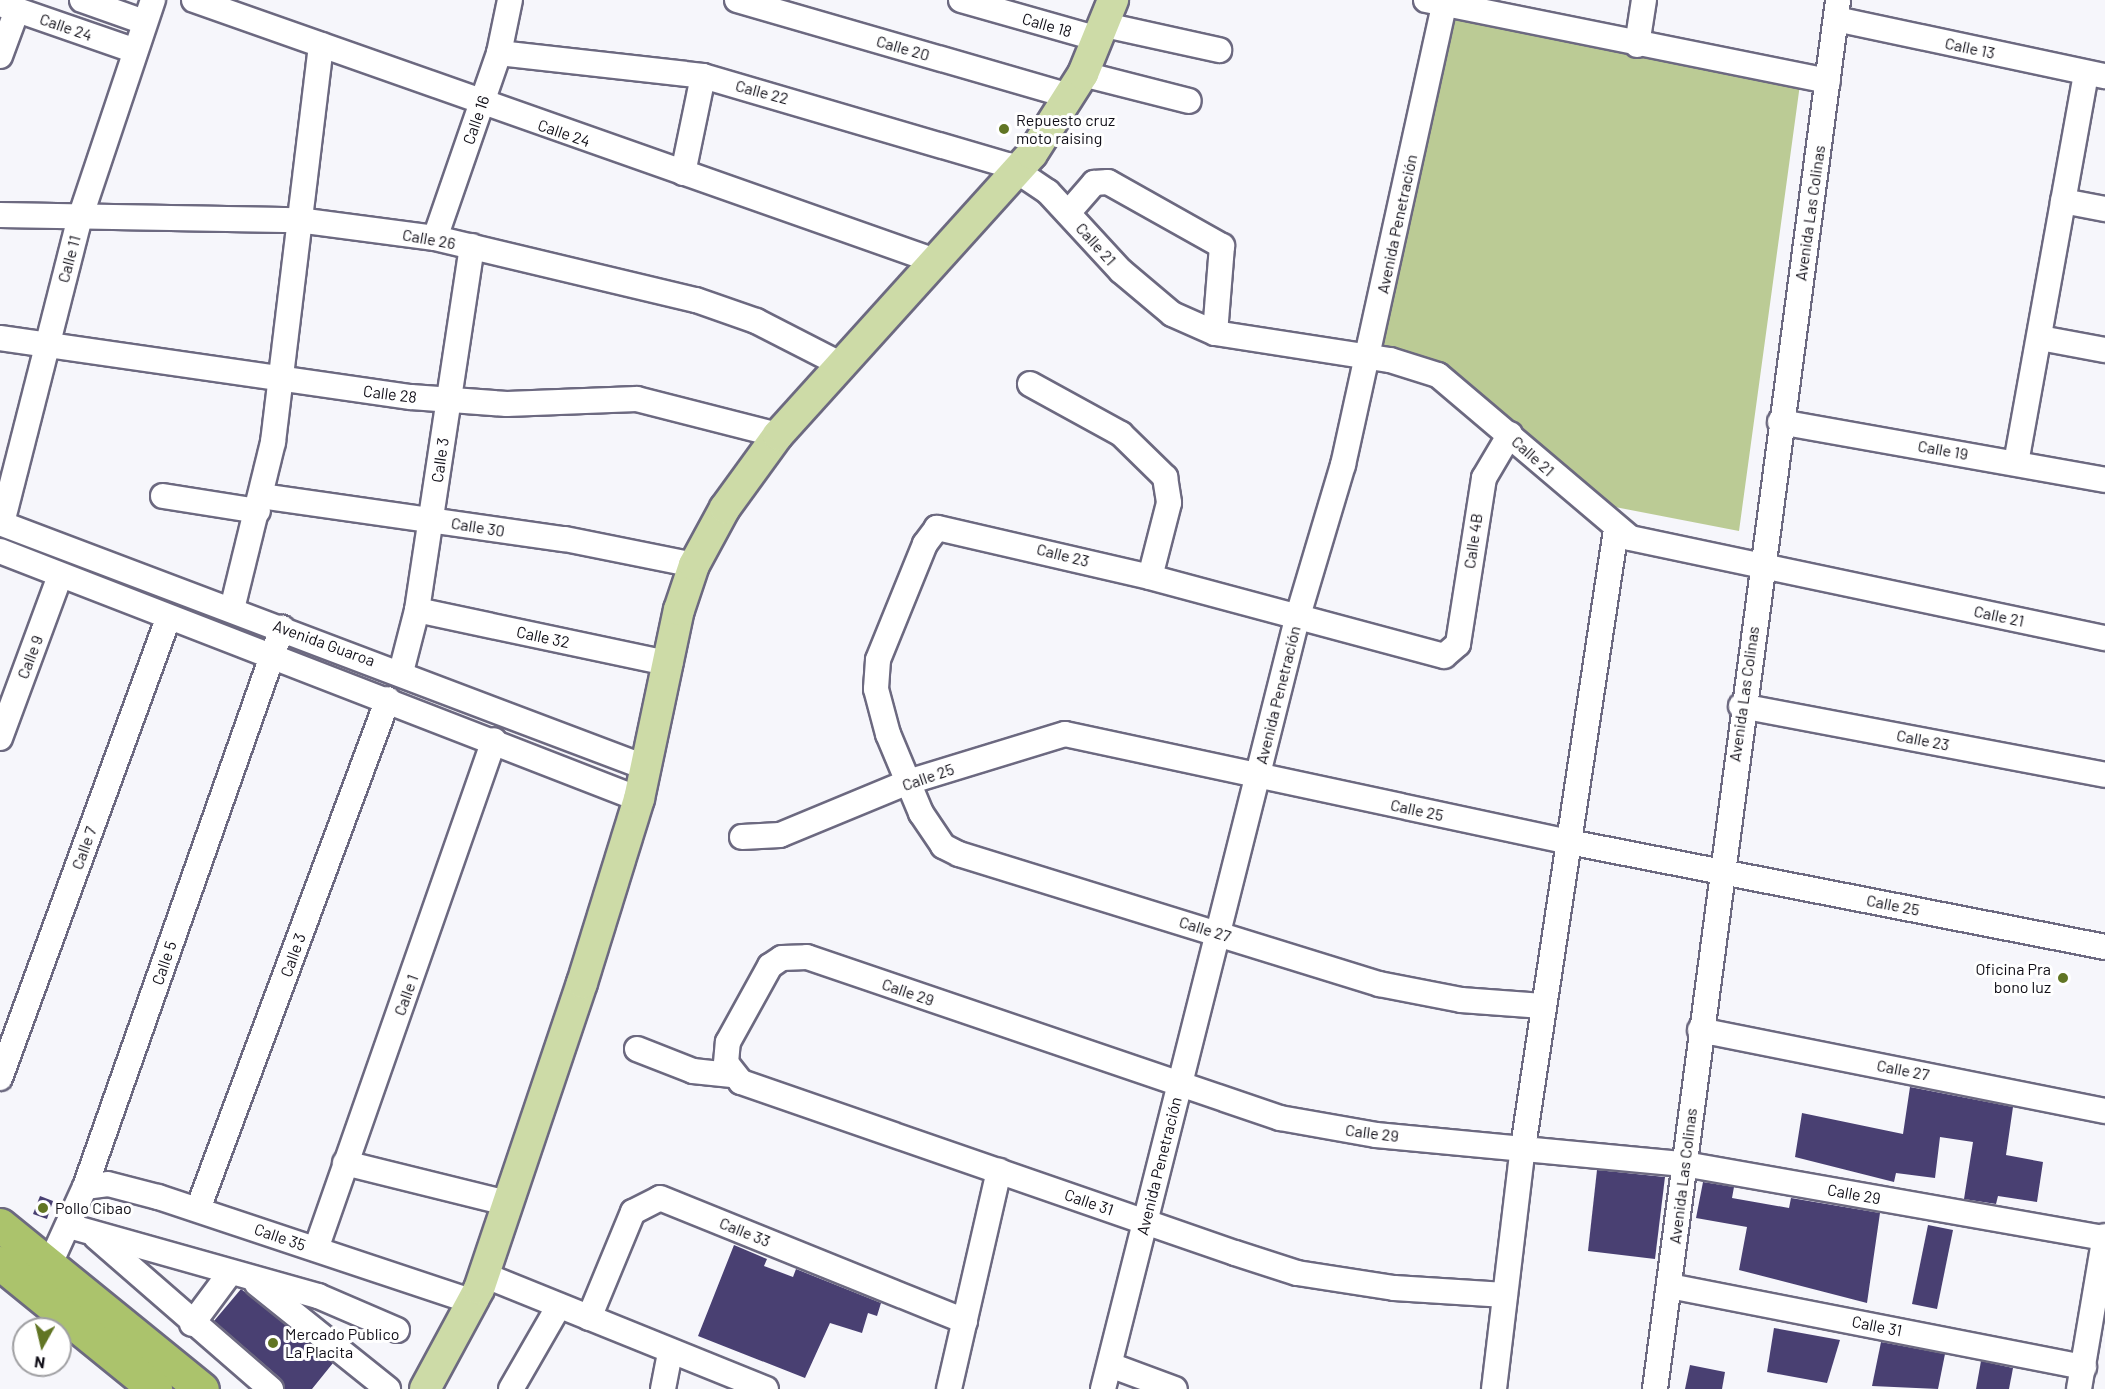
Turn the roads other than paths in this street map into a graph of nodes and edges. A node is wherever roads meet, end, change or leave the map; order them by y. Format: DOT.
graph roads {
  1 [pos="82,0"];
  2 [pos="194,0"];
  3 [pos="510,0"];
  4 [pos="737,0"];
  5 [pos="961,0"];
  6 [pos="1644,0"];
  7 [pos="1438,1"];
  8 [pos="9,7"];
  9 [pos="1837,9"];
  10 [pos="149,11"];
  11 [pos="1106,22"];
  12 [pos="321,45"];
  13 [pos="1637,45"];
  14 [pos="133,50"];
  15 [pos="1219,50"];
  16 [pos="499,52"];
  17 [pos="0,56"];
  18 [pos="2096,74"];
  19 [pos="703,76"];
  20 [pos="1828,81"];
  21 [pos="1076,85"];
  22 [pos="1189,101"];
  23 [pos="482,105"];
  24 [pos="1018,169"];
  25 [pos="683,173"];
  26 [pos="2063,201"];
  27 [pos="2105,209"];
  28 [pos="1068,213"];
  29 [pos="0,215"];
  30 [pos="80,218"];
  31 [pos="298,220"];
  32 [pos="435,238"];
  33 [pos="472,246"];
  34 [pos="935,261"];
  35 [pos="1215,333"];
  36 [pos="0,338"];
  37 [pos="2040,338"];
  38 [pos="45,345"];
  39 [pos="2105,350"];
  40 [pos="1370,356"];
  41 [pos="838,363"];
  42 [pos="284,375"];
  43 [pos="1030,384"];
  44 [pos="448,400"];
  45 [pos="1780,422"];
  46 [pos="1510,434"];
  47 [pos="778,435"];
  48 [pos="2016,463"];
  49 [pos="2105,480"];
  50 [pos="163,496"];
  51 [pos="260,503"];
  52 [pos="432,519"];
  53 [pos="1,523"];
  54 [pos="1616,530"];
  55 [pos="0,551"];
  56 [pos="694,565"];
  57 [pos="1764,567"];
  58 [pos="60,576"];
  59 [pos="1150,577"];
  60 [pos="232,609"];
  61 [pos="417,610"];
  62 [pos="168,618"];
  63 [pos="1297,619"];
  64 [pos="282,628"];
  65 [pos="2105,638"];
  66 [pos="1452,653"];
  67 [pos="271,656"];
  68 [pos="670,664"];
  69 [pos="401,672"];
  70 [pos="388,699"];
  71 [pos="1741,706"];
  72 [pos="0,738"];
  73 [pos="494,740"];
  74 [pos="647,768"];
  75 [pos="2105,775"];
  76 [pos="1258,777"];
  77 [pos="908,782"];
  78 [pos="639,799"];
  79 [pos="742,837"];
  80 [pos="1569,842"];
  81 [pos="1720,872"];
  82 [pos="1218,932"];
  83 [pos="2105,947"];
  84 [pos="1543,1006"];
  85 [pos="1700,1030"];
  86 [pos="637,1049"];
  87 [pos="729,1069"];
  88 [pos="0,1078"];
  89 [pos="1180,1084"];
  90 [pos="2105,1111"];
  91 [pos="1523,1147"];
  92 [pos="345,1163"];
  93 [pos="1684,1164"];
  94 [pos="999,1171"];
  95 [pos="85,1187"];
  96 [pos="507,1203"];
  97 [pos="198,1209"];
  98 [pos="1145,1221"];
  99 [pos="0,1225"];
  100 [pos="80,1229"];
  101 [pos="2105,1237"];
  102 [pos="316,1249"];
  103 [pos="0,1263"];
  104 [pos="240,1276"];
  105 [pos="43,1280"];
  106 [pos="1670,1286"];
  107 [pos="478,1289"];
  108 [pos="1505,1295"];
  109 [pos="559,1306"];
  110 [pos="589,1318"];
  111 [pos="965,1321"];
  112 [pos="192,1324"];
  113 [pos="397,1330"];
  114 [pos="670,1352"];
  115 [pos="1110,1365"];
  116 [pos="2082,1378"];
  117 [pos="155,1389"];
  118 [pos="202,1389"];
  119 [pos="271,1389"];
  120 [pos="388,1389"];
  121 [pos="425,1389"];
  122 [pos="511,1389"];
  123 [pos="663,1389"];
  124 [pos="766,1389"];
  125 [pos="949,1389"];
  126 [pos="1103,1389"];
  127 [pos="1175,1389"];
  128 [pos="1494,1389"];
  129 [pos="1655,1389"];
  1 -- 10 [label="street, Calle 24"];
  2 -- 12 [label="street, Calle 24"];
  3 -- 16 [label="street, Calle 16"];
  4 -- 21 [label="street, Calle 20"];
  5 -- 11 [label="street, Calle 18"];
  6 -- 13 [label="street"];
  7 -- 13 [label="street"];
  7 -- 40 [label="street, Avenida Penetración"];
  8 -- 14 [label="street, Calle 24"];
  8 -- 17 [label="street"];
  9 -- 18 [label="street, Calle 13"];
  9 -- 20 [label="street, Avenida Las Colinas"];
  10 -- 14 [label="street, Calle 11"];
  11 -- 15 [label="street, Calle 18"];
  11 -- 21 [label="main road"];
  12 -- 23 [label="street, Calle 24"];
  12 -- 31 [label="street"];
  13 -- 20 [label="street"];
  14 -- 30 [label="street, Calle 11"];
  16 -- 19 [label="street, Calle 22"];
  16 -- 23 [label="street, Calle 16"];
  18 -- 26 [label="street"];
  19 -- 24 [label="street, Calle 22"];
  19 -- 25 [label="street"];
  20 -- 45 [label="street, Avenida Las Colinas"];
  21 -- 22 [label="street, Calle 20"];
  21 -- 24 [label="main road"];
  23 -- 25 [label="street, Calle 24"];
  23 -- 32 [label="street, Calle 16"];
  24 -- 28 [label="street, Calle 21"];
  24 -- 34 [label="main road"];
  25 -- 34 [label="street, Calle 24"];
  26 -- 27 [label="street"];
  26 -- 37 [label="street"];
  28 -- 35 [label="street, Calle 21"];
  28 -- 35 [label="street"];
  29 -- 30 [label="street, Calle 26"];
  30 -- 31 [label="street, Calle 26"];
  30 -- 38 [label="street, Calle 11"];
  31 -- 32 [label="street, Calle 26"];
  31 -- 42 [label="street"];
  32 -- 33 [label="street, Calle 26"];
  33 -- 41 [label="street, Calle 26"];
  33 -- 44 [label="street, Calle 3"];
  34 -- 41 [label="main road"];
  35 -- 40 [label="street, Calle 21"];
  36 -- 38 [label="street, Calle 28"];
  37 -- 39 [label="street"];
  37 -- 48 [label="street"];
  38 -- 42 [label="street, Calle 28"];
  38 -- 53 [label="street, Calle 11"];
  40 -- 46 [label="street, Calle 21"];
  40 -- 63 [label="street, Avenida Penetración"];
  41 -- 47 [label="main road"];
  42 -- 44 [label="street, Calle 28"];
  42 -- 51 [label="street"];
  43 -- 59 [label="street"];
  44 -- 47 [label="street, Calle 28"];
  44 -- 52 [label="street, Calle 3"];
  45 -- 48 [label="street, Calle 19"];
  45 -- 57 [label="street, Avenida Las Colinas"];
  46 -- 54 [label="street, Calle 21"];
  46 -- 66 [label="street, Calle 4B"];
  47 -- 56 [label="main road"];
  48 -- 49 [label="street, Calle 19"];
  50 -- 51 [label="street, Calle 30"];
  51 -- 52 [label="street, Calle 30"];
  51 -- 60 [label="street"];
  52 -- 56 [label="street, Calle 30"];
  52 -- 61 [label="street, Calle 3"];
  53 -- 60 [label="street, Avenida Guaroa"];
  54 -- 57 [label="street, Calle 21"];
  54 -- 80 [label="street"];
  55 -- 58 [label="street, Avenida Guaroa"];
  56 -- 68 [label="main road"];
  57 -- 65 [label="street, Calle 21"];
  57 -- 71 [label="street, Avenida Las Colinas"];
  58 -- 62 [label="street, Avenida Guaroa"];
  58 -- 72 [label="street, Calle 9"];
  59 -- 63 [label="street, Calle 23"];
  59 -- 77 [label="street, Calle 23"];
  60 -- 64 [label="street, Avenida Guaroa"];
  61 -- 68 [label="street, Calle 32"];
  61 -- 69 [label="street, Calle 3"];
  62 -- 67 [label="street, Avenida Guaroa"];
  62 -- 88 [label="street, Calle 7"];
  63 -- 66 [label="street, Calle 23"];
  63 -- 76 [label="street, Avenida Penetración"];
  64 -- 67 [label="street, Calle 5"];
  64 -- 69 [label="street, Avenida Guaroa"];
  67 -- 70 [label="street, Avenida Guaroa"];
  67 -- 95 [label="street, Calle 5"];
  68 -- 74 [label="main road"];
  69 -- 74 [label="street, Avenida Guaroa"];
  70 -- 73 [label="street, Avenida Guaroa"];
  70 -- 97 [label="street, Calle 3"];
  71 -- 75 [label="street, Calle 23"];
  71 -- 81 [label="street, Avenida Las Colinas"];
  73 -- 78 [label="street, Avenida Guaroa"];
  73 -- 92 [label="street, Calle 1"];
  74 -- 78 [label="main road"];
  76 -- 77 [label="street, Calle 25"];
  76 -- 80 [label="street, Calle 25"];
  76 -- 82 [label="street, Avenida Penetración"];
  77 -- 79 [label="street, Calle 25"];
  77 -- 82 [label="street, Calle 27"];
  78 -- 96 [label="main road"];
  80 -- 81 [label="street, Calle 25"];
  80 -- 84 [label="street"];
  81 -- 83 [label="street, Calle 25"];
  81 -- 85 [label="street, Avenida Las Colinas"];
  82 -- 84 [label="street, Calle 27"];
  82 -- 89 [label="street, Avenida Penetración"];
  84 -- 91 [label="street"];
  85 -- 90 [label="street, Calle 27"];
  85 -- 93 [label="street, Avenida Las Colinas"];
  86 -- 87 [label="street, Calle 31"];
  87 -- 89 [label="street, Calle 29"];
  87 -- 94 [label="street, Calle 31"];
  89 -- 91 [label="street, Calle 29"];
  89 -- 98 [label="street, Avenida Penetración"];
  91 -- 93 [label="street, Calle 29"];
  91 -- 108 [label="street"];
  92 -- 96 [label="street"];
  92 -- 102 [label="street, Calle 1"];
  93 -- 101 [label="street, Calle 29"];
  93 -- 106 [label="street, Avenida Las Colinas"];
  94 -- 98 [label="street, Calle 31"];
  94 -- 111 [label="street"];
  95 -- 97 [label="street, Calle 35"];
  95 -- 100 [label="street, Calle 5"];
  96 -- 107 [label="main road"];
  97 -- 102 [label="street, Calle 35"];
  98 -- 108 [label="street, Calle 31"];
  98 -- 115 [label="street, Avenida Penetración"];
  99 -- 105 [label="highway"];
  100 -- 104 [label="street"];
  100 -- 105 [label="street, Calle 5"];
  100 -- 112 [label="street"];
  101 -- 116 [label="street"];
  102 -- 107 [label="street, Calle 35"];
  103 -- 105 [label="highway"];
  104 -- 112 [label="street"];
  104 -- 113 [label="street"];
  104 -- 120 [label="street"];
  105 -- 117 [label="highway"];
  105 -- 118 [label="highway"];
  106 -- 116 [label="street, Calle 31"];
  106 -- 129 [label="street, Avenida Las Colinas"];
  107 -- 109 [label="street, Calle 35"];
  107 -- 121 [label="main road"];
  108 -- 128 [label="street"];
  109 -- 110 [label="street, Calle 35"];
  109 -- 122 [label="street"];
  110 -- 111 [label="street, Calle 33"];
  110 -- 114 [label="street, Calle 35"];
  111 -- 125 [label="street"];
  112 -- 119 [label="street"];
  114 -- 123 [label="street"];
  114 -- 124 [label="street, Calle 35"];
  115 -- 126 [label="street, Avenida Penetración"];
  115 -- 127 [label="street"];
}
